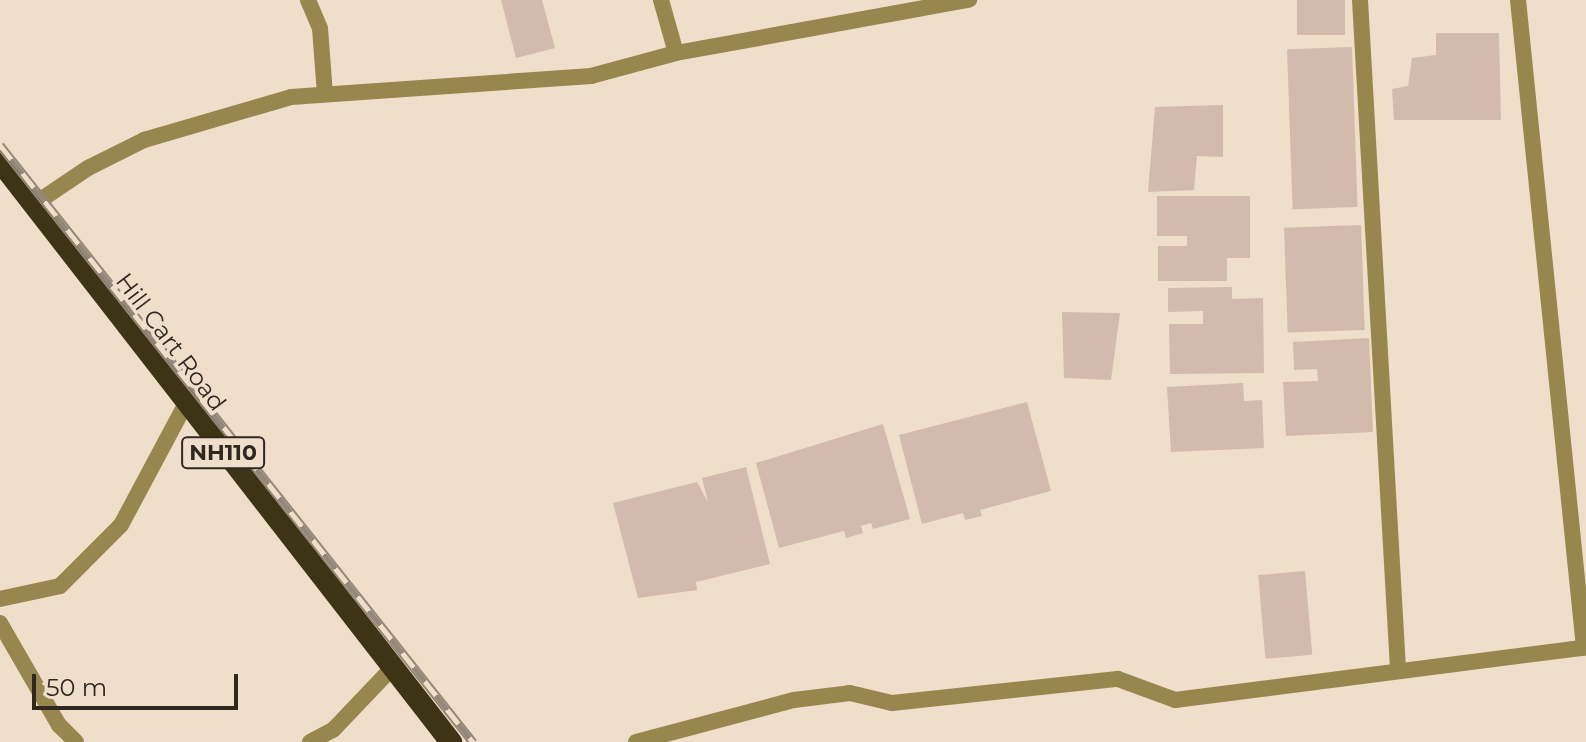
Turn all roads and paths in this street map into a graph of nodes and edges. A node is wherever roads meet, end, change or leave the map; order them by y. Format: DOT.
graph roads {
  1 [pos="308,0"];
  2 [pos="661,0"];
  3 [pos="969,0"];
  4 [pos="1360,0"];
  5 [pos="1518,0"];
  6 [pos="676,53"];
  7 [pos="325,94"];
  8 [pos="0,161"];
  9 [pos="38,208"];
  10 [pos="185,405"];
  11 [pos="0,599"];
  12 [pos="0,623"];
  13 [pos="1585,647"];
  14 [pos="393,667"];
  15 [pos="1398,670"];
  16 [pos="76,742"];
  17 [pos="310,742"];
  18 [pos="451,742"];
  19 [pos="636,742"];
  1 -- 7 [label="street"];
  2 -- 6 [label="street"];
  3 -- 6 [label="street"];
  4 -- 15 [label="street"];
  5 -- 13 [label="street"];
  6 -- 7 [label="street"];
  7 -- 9 [label="street"];
  8 -- 9 [label="highway, Hill Cart Road / NH110"];
  9 -- 10 [label="highway, Hill Cart Road / NH110"];
  10 -- 11 [label="street"];
  10 -- 14 [label="highway, Hill Cart Road / NH110"];
  12 -- 16 [label="street"];
  13 -- 15 [label="street"];
  14 -- 17 [label="street"];
  14 -- 18 [label="highway, Hill Cart Road / NH110"];
  15 -- 19 [label="street"];
}
